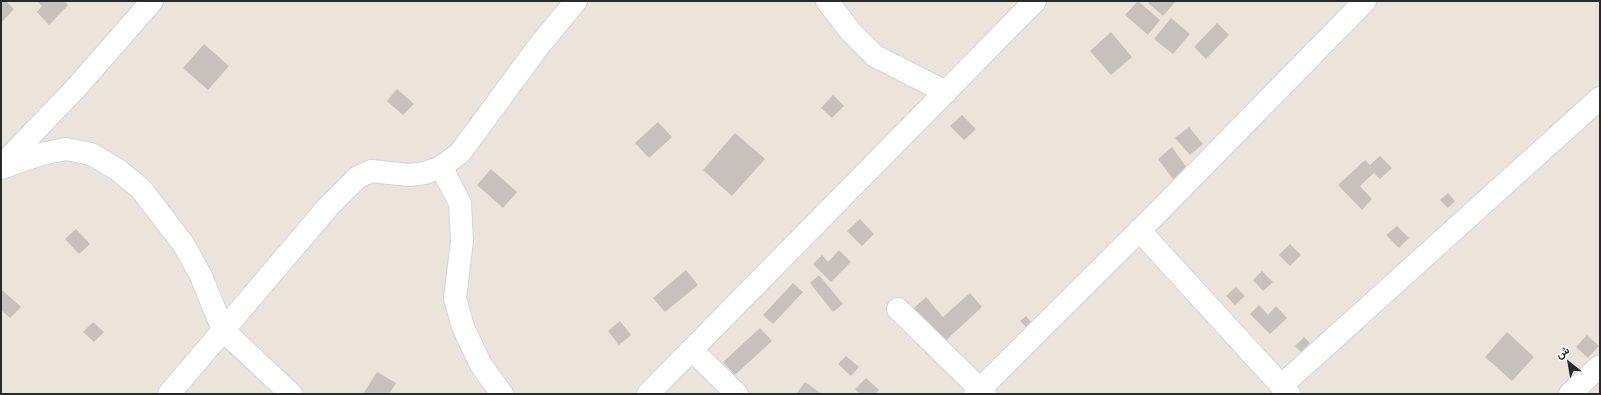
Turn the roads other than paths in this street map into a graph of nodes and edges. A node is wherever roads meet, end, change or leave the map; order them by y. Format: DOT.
graph roads {
  1 [pos="152,1"];
  2 [pos="576,1"];
  3 [pos="827,1"];
  4 [pos="1035,1"];
  5 [pos="1365,1"];
  6 [pos="946,92"];
  7 [pos="1600,98"];
  8 [pos="1,167"];
  9 [pos="440,167"];
  10 [pos="1139,230"];
  11 [pos="898,309"];
  12 [pos="223,330"];
  13 [pos="692,350"];
  14 [pos="1600,366"];
  15 [pos="1285,390"];
  16 [pos="980,392"];
  17 [pos="169,394"];
  18 [pos="291,394"];
  19 [pos="502,394"];
  20 [pos="648,394"];
  21 [pos="737,394"];
  22 [pos="1570,394"];
  1 -- 8 [label="street"];
  2 -- 9 [label="street"];
  3 -- 6 [label="street"];
  4 -- 6 [label="street"];
  5 -- 10 [label="street"];
  6 -- 13 [label="street"];
  7 -- 15 [label="street"];
  8 -- 12 [label="street"];
  9 -- 12 [label="street"];
  9 -- 19 [label="street"];
  10 -- 15 [label="street"];
  10 -- 16 [label="street"];
  11 -- 16 [label="street"];
  12 -- 17 [label="street"];
  12 -- 18 [label="street"];
  13 -- 20 [label="street"];
  13 -- 21 [label="street"];
  14 -- 22 [label="street"];
}
